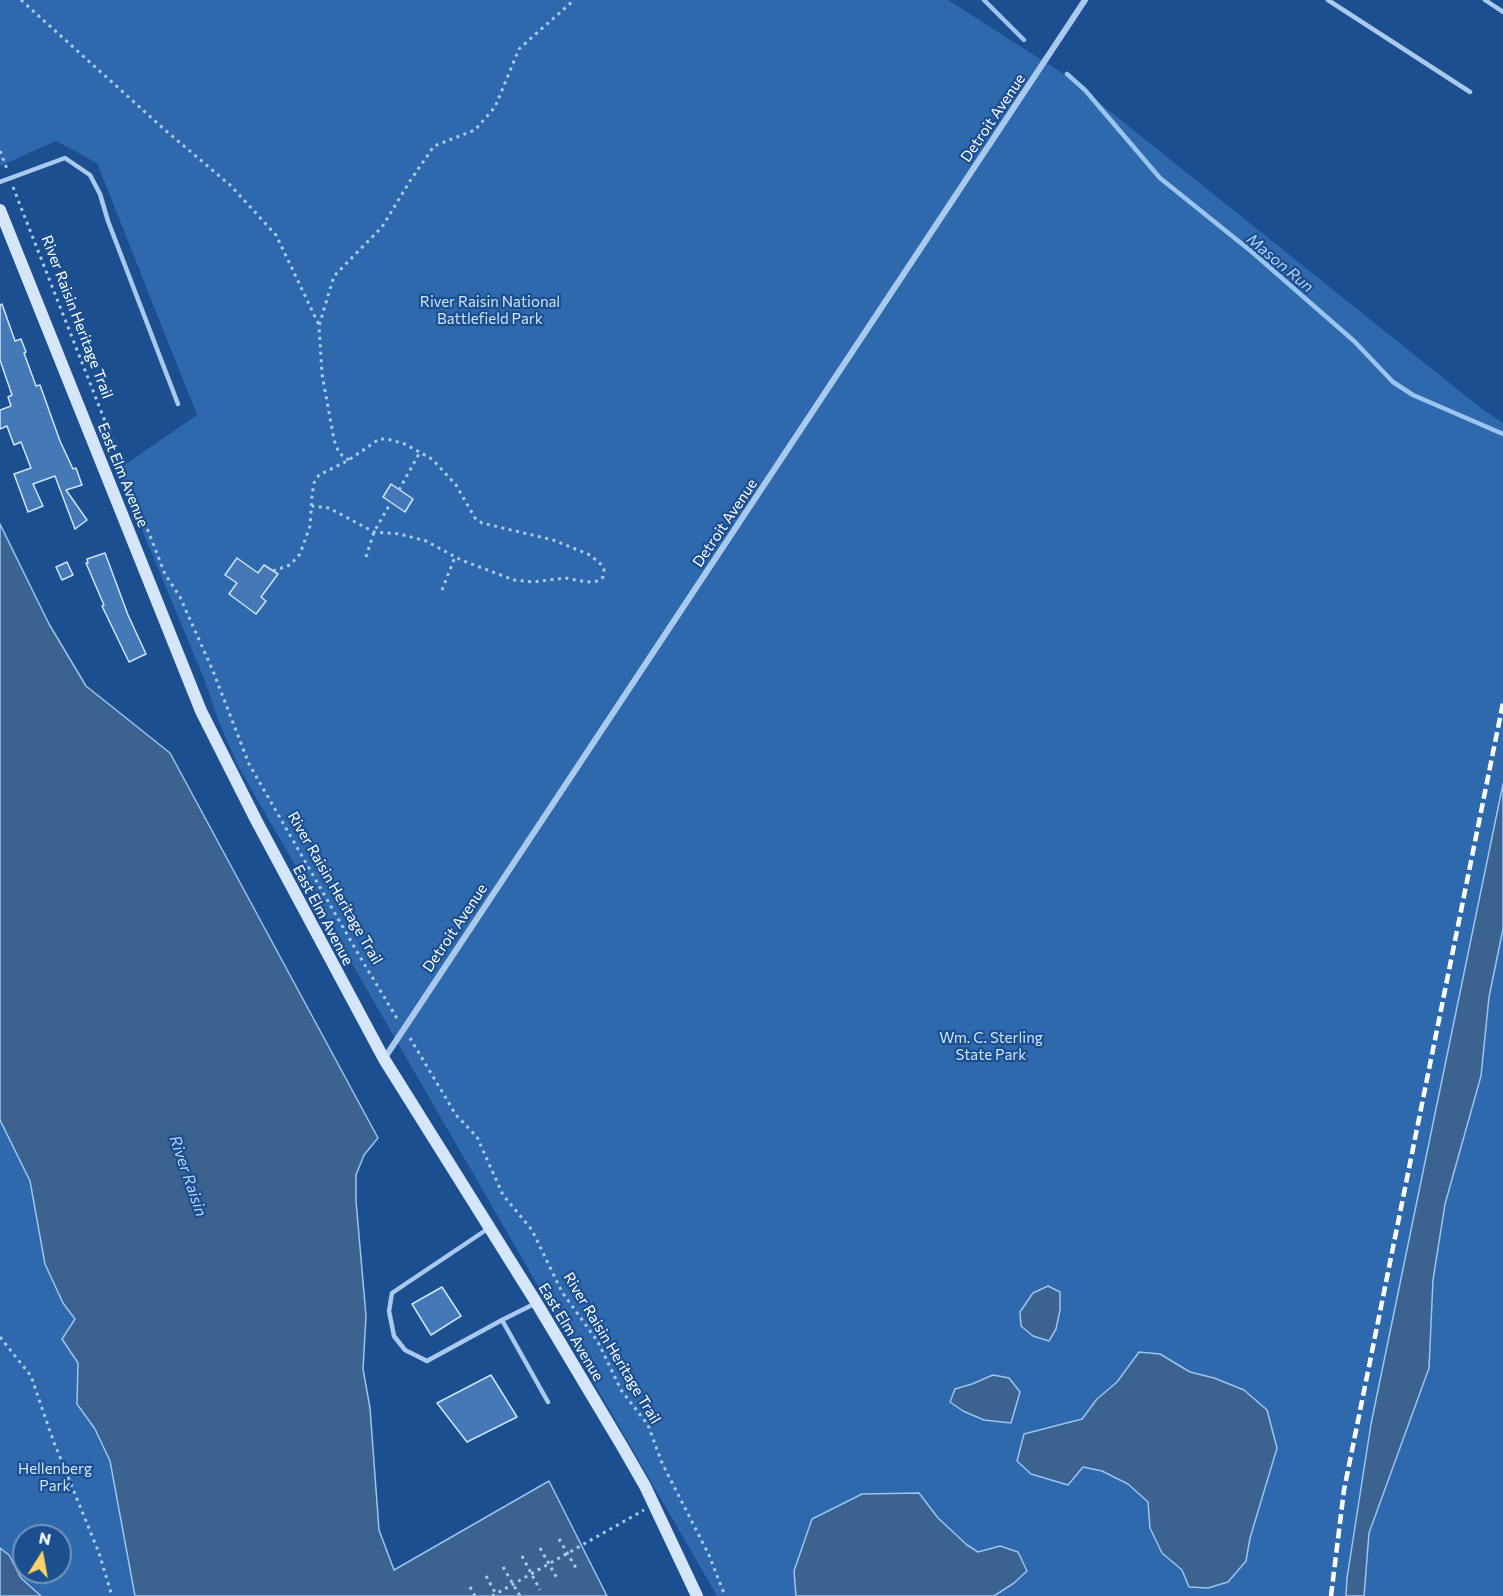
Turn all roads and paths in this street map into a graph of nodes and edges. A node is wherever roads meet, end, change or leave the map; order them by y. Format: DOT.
graph roads {
  1 [pos="21,0"];
  2 [pos="574,0"];
  3 [pos="1085,0"];
  4 [pos="1328,0"];
  5 [pos="1485,0"];
  6 [pos="1503,12"];
  7 [pos="1470,92"];
  8 [pos="0,151"];
  9 [pos="10,178"];
  10 [pos="0,182"];
  11 [pos="0,210"];
  12 [pos="320,326"];
  13 [pos="178,404"];
  14 [pos="421,452"];
  15 [pos="349,460"];
  16 [pos="399,490"];
  17 [pos="391,502"];
  18 [pos="312,506"];
  19 [pos="374,532"];
  20 [pos="366,557"];
  21 [pos="455,557"];
  22 [pos="273,571"];
  23 [pos="442,590"];
  24 [pos="403,1028"];
  25 [pos="384,1059"];
  26 [pos="489,1227"];
  27 [pos="536,1302"];
  28 [pos="502,1320"];
  29 [pos="0,1337"];
  30 [pos="548,1402"];
  31 [pos="654,1505"];
  32 [pos="559,1539"];
  33 [pos="540,1548"];
  34 [pos="568,1554"];
  35 [pos="522,1556"];
  36 [pos="550,1563"];
  37 [pos="503,1567"];
  38 [pos="576,1568"];
  39 [pos="531,1574"];
  40 [pos="486,1576"];
  41 [pos="558,1580"];
  42 [pos="514,1584"];
  43 [pos="470,1587"];
  44 [pos="540,1590"];
  45 [pos="495,1595"];
  46 [pos="111,1596"];
  47 [pos="475,1596"];
  48 [pos="520,1596"];
  49 [pos="697,1596"];
  50 [pos="725,1596"];
  1 -- 12 [label="path"];
  2 -- 12 [label="path"];
  3 -- 24 [label="street, Detroit Avenue"];
  4 -- 7 [label="lane"];
  5 -- 6 [label="lane"];
  8 -- 9 [label="path, River Raisin Heritage Trail"];
  9 -- 10 [label="lane"];
  9 -- 13 [label="lane"];
  9 -- 24 [label="path, River Raisin Heritage Trail"];
  11 -- 25 [label="main road, East Elm Avenue"];
  12 -- 15 [label="path"];
  14 -- 15 [label="path"];
  14 -- 16 [label="path"];
  14 -- 21 [label="path"];
  15 -- 18 [label="path"];
  17 -- 19 [label="path"];
  18 -- 19 [label="path"];
  18 -- 22 [label="path"];
  19 -- 20 [label="path"];
  19 -- 21 [label="path"];
  21 -- 23 [label="path"];
  24 -- 25 [label="street, Detroit Avenue"];
  24 -- 50 [label="path, River Raisin Heritage Trail"];
  25 -- 26 [label="main road, East Elm Avenue"];
  26 -- 27 [label="main road, East Elm Avenue"];
  26 -- 28 [label="lane"];
  27 -- 28 [label="lane"];
  27 -- 31 [label="main road, East Elm Avenue"];
  28 -- 30 [label="lane"];
  29 -- 46 [label="path"];
  31 -- 34 [label="path"];
  31 -- 49 [label="main road, East Elm Avenue"];
  32 -- 34 [label="path"];
  33 -- 36 [label="path"];
  34 -- 36 [label="path"];
  34 -- 38 [label="path"];
  35 -- 39 [label="path"];
  36 -- 39 [label="path"];
  36 -- 41 [label="path"];
  37 -- 42 [label="path"];
  39 -- 42 [label="path"];
  39 -- 44 [label="path"];
  40 -- 45 [label="path"];
  42 -- 45 [label="path"];
  42 -- 48 [label="path"];
  43 -- 47 [label="path"];
}
